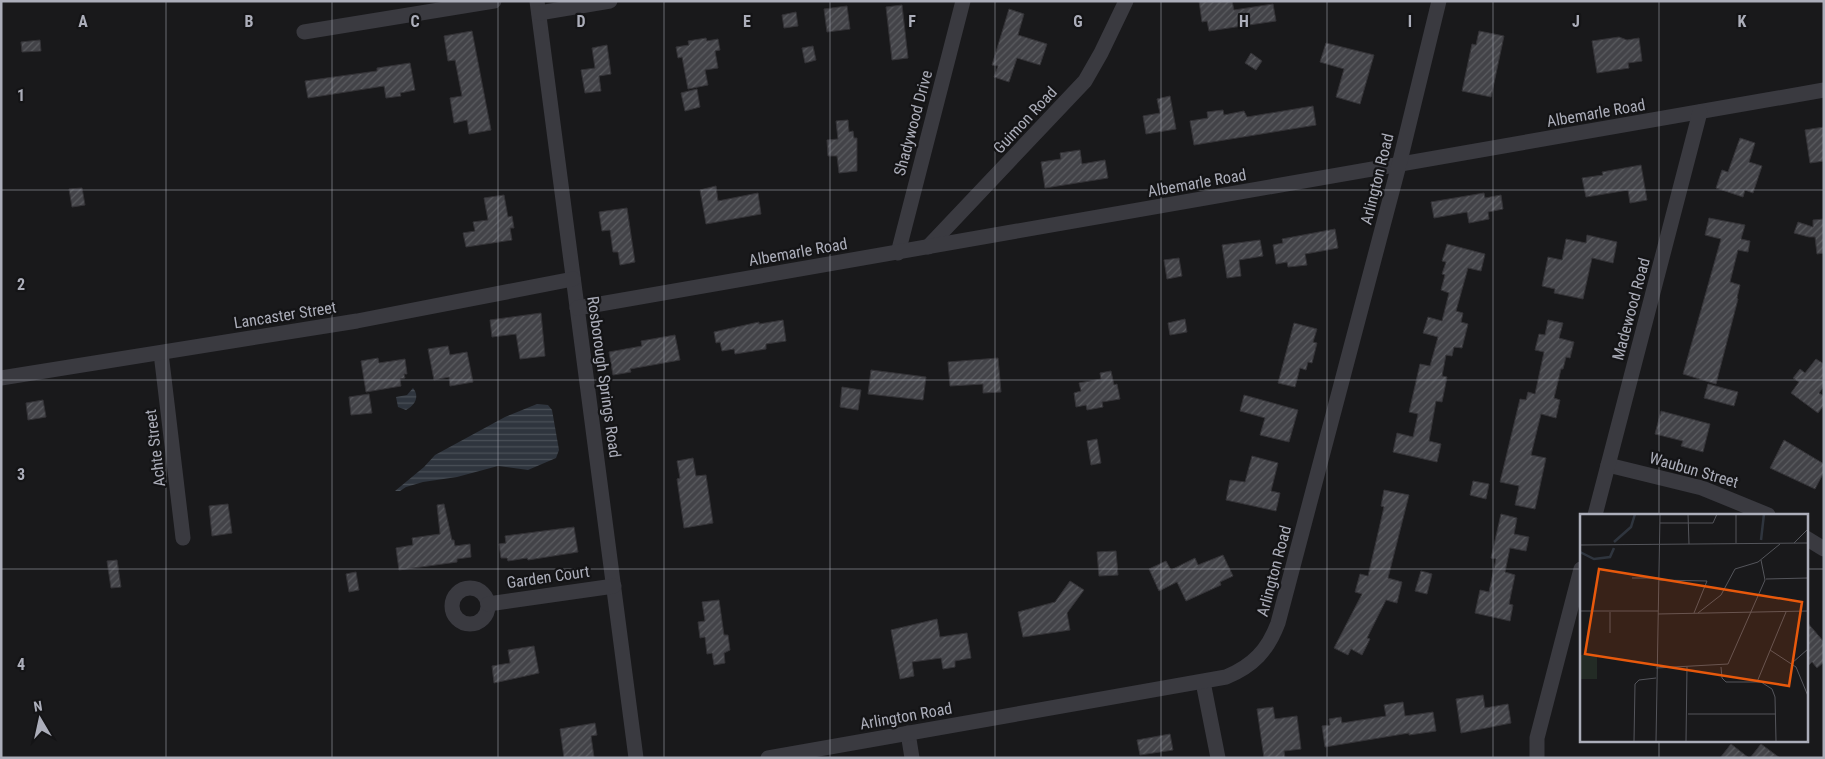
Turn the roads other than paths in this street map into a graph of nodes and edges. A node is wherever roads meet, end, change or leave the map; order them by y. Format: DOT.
graph roads {
  1 [pos="494,1"];
  2 [pos="610,1"];
  3 [pos="963,1"];
  4 [pos="1126,1"];
  5 [pos="1439,1"];
  6 [pos="538,7"];
  7 [pos="304,32"];
  8 [pos="1824,90"];
  9 [pos="1700,112"];
  10 [pos="1399,165"];
  11 [pos="928,247"];
  12 [pos="898,253"];
  13 [pos="573,279"];
  14 [pos="577,308"];
  15 [pos="161,353"];
  16 [pos="1,378"];
  17 [pos="1608,465"];
  18 [pos="1595,514"];
  19 [pos="1766,514"];
  20 [pos="183,538"];
  21 [pos="1808,539"];
  22 [pos="1823,548"];
  23 [pos="1580,572"];
  24 [pos="614,586"];
  25 [pos="488,604"];
  26 [pos="1203,682"];
  27 [pos="908,733"];
  28 [pos="636,758"];
  29 [pos="768,758"];
  30 [pos="912,758"];
  31 [pos="1218,758"];
  32 [pos="1536,758"];
  1 -- 7 [label="street"];
  2 -- 6 [label="street"];
  3 -- 12 [label="street, Shadywood Drive"];
  4 -- 11 [label="street, Guimon Road"];
  5 -- 10 [label="street, Arlington Road"];
  6 -- 13 [label="street, Rosborough Springs Road"];
  8 -- 9 [label="street, Albemarle Road"];
  9 -- 10 [label="street, Albemarle Road"];
  9 -- 17 [label="street, Madewood Road"];
  10 -- 11 [label="street, Albemarle Road"];
  10 -- 26 [label="street, Arlington Road"];
  11 -- 12 [label="street, Albemarle Road"];
  12 -- 14 [label="street, Albemarle Road"];
  13 -- 14 [label="street, Rosborough Springs Road"];
  13 -- 15 [label="street, Lancaster Street"];
  14 -- 24 [label="street, Rosborough Springs Road"];
  15 -- 16 [label="street, Lancaster Street"];
  15 -- 20 [label="street, Achte Street"];
  17 -- 18 [label="street, Madewood Road"];
  17 -- 19 [label="street, Waubun Street"];
  21 -- 22 [label="street"];
  23 -- 32 [label="street"];
  24 -- 25 [label="street, Garden Court"];
  24 -- 28 [label="street, Rosborough Springs Road"];
  26 -- 27 [label="street, Arlington Road"];
  26 -- 31 [label="street"];
  27 -- 29 [label="street, Arlington Road"];
  27 -- 30 [label="street"];
}
